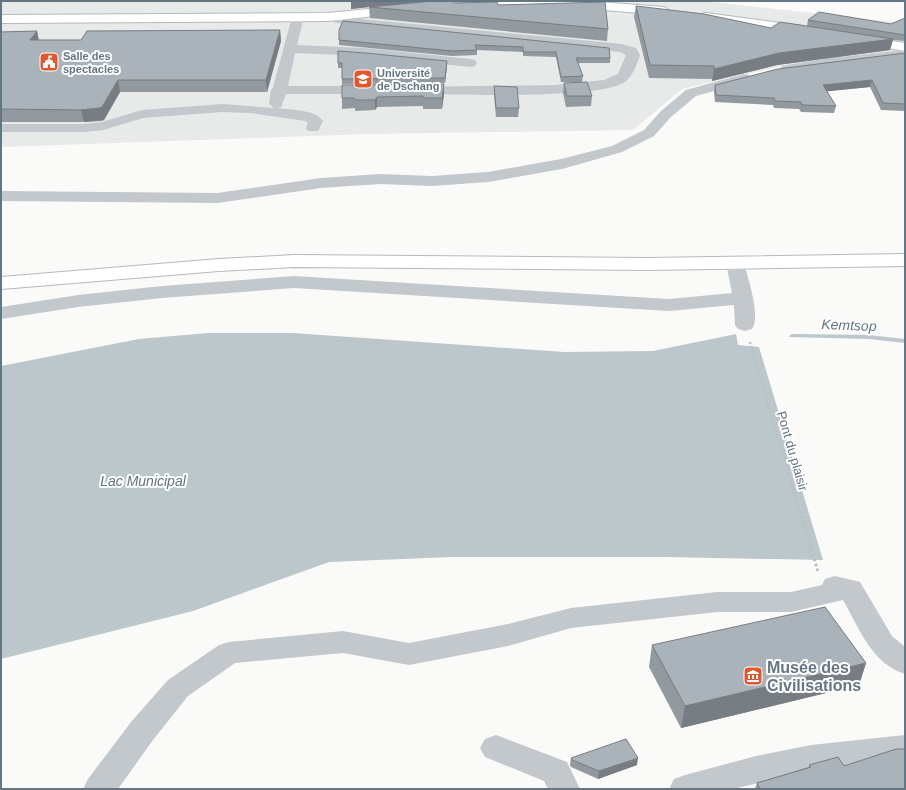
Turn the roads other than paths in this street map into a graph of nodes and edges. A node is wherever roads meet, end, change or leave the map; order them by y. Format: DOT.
graph roads {
  1 [pos="451,5"];
  2 [pos="408,9"];
  3 [pos="674,13"];
  4 [pos="696,16"];
  5 [pos="298,17"];
  6 [pos="328,17"];
  7 [pos="1,19"];
  8 [pos="812,32"];
  9 [pos="854,39"];
  10 [pos="905,47"];
  11 [pos="289,49"];
  12 [pos="905,54"];
  13 [pos="470,63"];
  14 [pos="777,70"];
  15 [pos="756,76"];
  16 [pos="278,90"];
  17 [pos="382,90"];
  18 [pos="398,90"];
  19 [pos="280,112"];
  20 [pos="1,128"];
  21 [pos="313,128"];
  22 [pos="1,196"];
  23 [pos="905,260"];
  24 [pos="735,263"];
  25 [pos="1,283"];
  26 [pos="743,298"];
  27 [pos="1,313"];
  28 [pos="745,325"];
  29 [pos="821,582"];
  30 [pos="850,589"];
  31 [pos="905,663"];
  32 [pos="496,748"];
  33 [pos="905,748"];
  34 [pos="99,789"];
  35 [pos="564,789"];
  36 [pos="685,789"];
  1 -- 3 [label="street"];
  2 -- 6 [label="street"];
  4 -- 8 [label="street"];
  5 -- 6 [label="street"];
  5 -- 7 [label="street"];
  5 -- 11 [label="street"];
  6 -- 18 [label="street"];
  9 -- 10 [label="street"];
  11 -- 13 [label="street"];
  11 -- 16 [label="street"];
  12 -- 14 [label="street"];
  15 -- 22 [label="street"];
  16 -- 17 [label="street"];
  16 -- 19 [label="street"];
  19 -- 20 [label="street"];
  19 -- 21 [label="street"];
  23 -- 24 [label="street"];
  24 -- 25 [label="street"];
  24 -- 26 [label="street"];
  26 -- 27 [label="street"];
  26 -- 28 [label="street"];
  29 -- 30 [label="street"];
  30 -- 31 [label="street"];
  30 -- 34 [label="street"];
  32 -- 35 [label="street"];
  33 -- 36 [label="street"];
}
